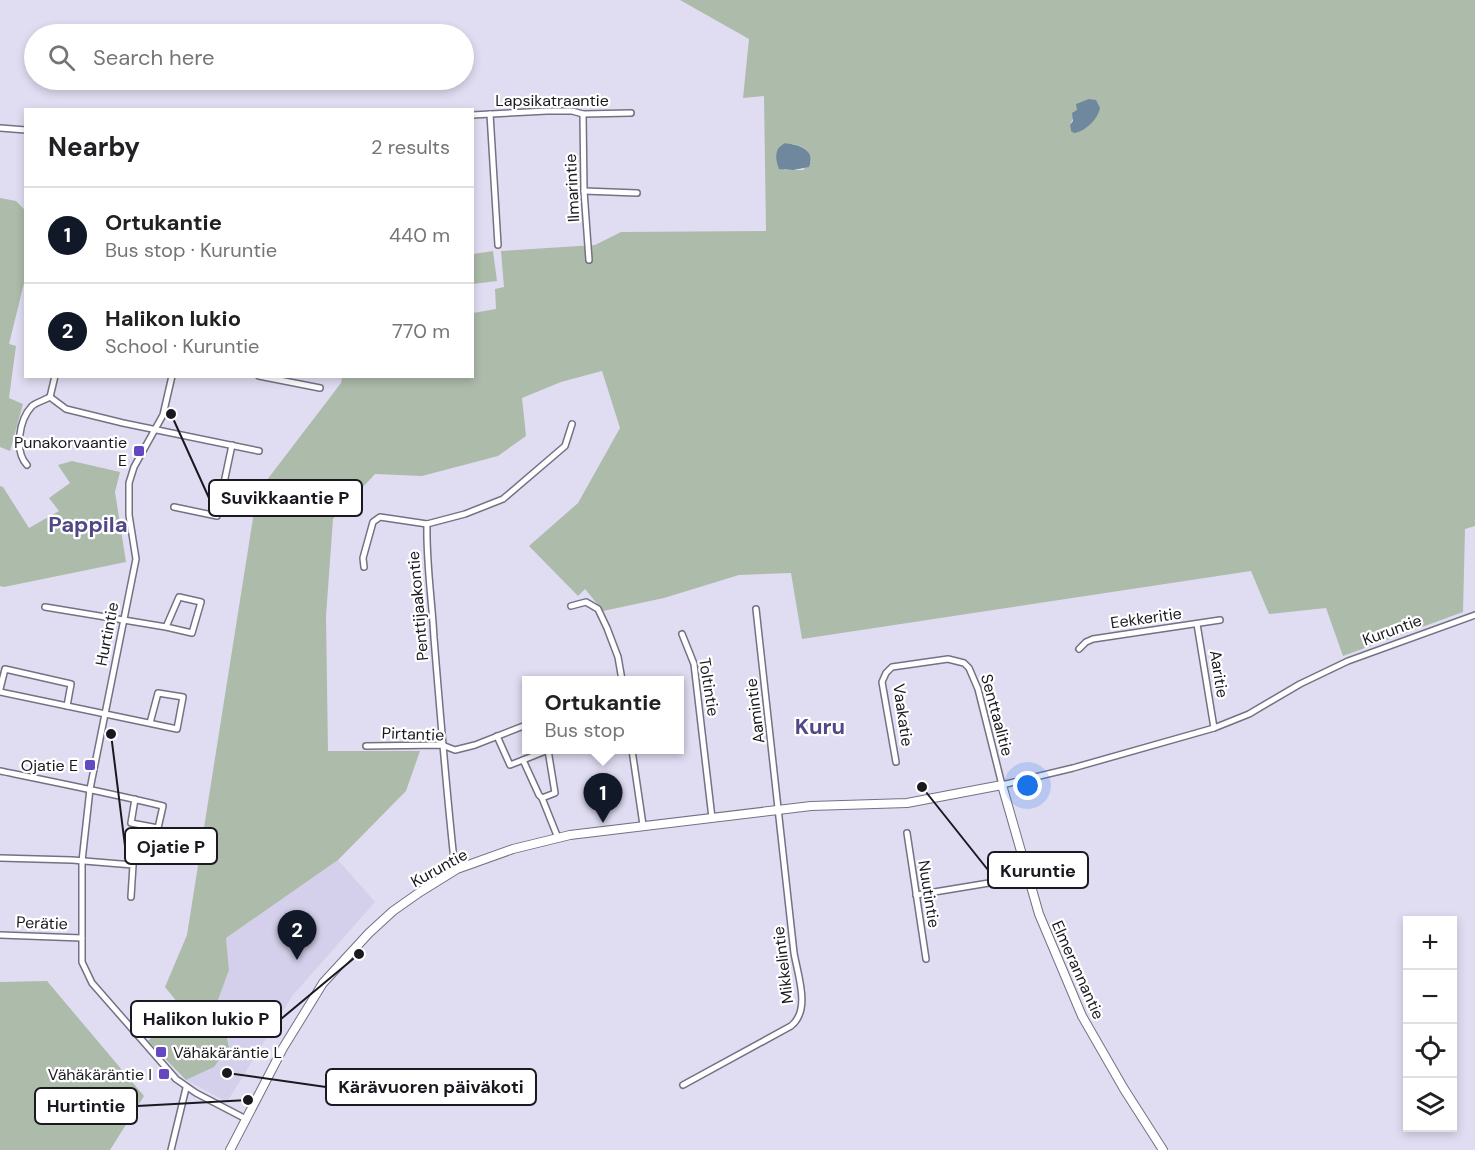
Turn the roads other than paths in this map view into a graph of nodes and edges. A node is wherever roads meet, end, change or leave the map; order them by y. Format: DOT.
graph roads {
  1 [pos="631,113"];
  2 [pos="490,114"];
  3 [pos="583,114"];
  4 [pos="474,115"];
  5 [pos="0,128"];
  6 [pos="24,130"];
  7 [pos="584,191"];
  8 [pos="637,194"];
  9 [pos="498,245"];
  10 [pos="589,260"];
  11 [pos="55,378"];
  12 [pos="172,378"];
  13 [pos="270,378"];
  14 [pos="320,388"];
  15 [pos="50,397"];
  16 [pos="572,424"];
  17 [pos="157,429"];
  18 [pos="232,445"];
  19 [pos="259,451"];
  20 [pos="27,465"];
  21 [pos="174,507"];
  22 [pos="427,524"];
  23 [pos="364,567"];
  24 [pos="571,606"];
  25 [pos="45,607"];
  26 [pos="756,609"];
  27 [pos="1475,615"];
  28 [pos="124,619"];
  29 [pos="1220,620"];
  30 [pos="1197,624"];
  31 [pos="166,627"];
  32 [pos="682,634"];
  33 [pos="1078,649"];
  34 [pos="886,673"];
  35 [pos="621,676"];
  36 [pos="0,690"];
  37 [pos="67,706"];
  38 [pos="105,715"];
  39 [pos="150,723"];
  40 [pos="522,727"];
  41 [pos="1214,728"];
  42 [pos="497,736"];
  43 [pos="366,746"];
  44 [pos="442,746"];
  45 [pos="538,754"];
  46 [pos="549,754"];
  47 [pos="633,754"];
  48 [pos="523,760"];
  49 [pos="896,762"];
  50 [pos="0,771"];
  51 [pos="1002,785"];
  52 [pos="90,789"];
  53 [pos="542,798"];
  54 [pos="135,799"];
  55 [pos="779,810"];
  56 [pos="712,818"];
  57 [pos="642,825"];
  58 [pos="906,833"];
  59 [pos="558,838"];
  60 [pos="0,858"];
  61 [pos="82,861"];
  62 [pos="457,869"];
  63 [pos="1027,873"];
  64 [pos="916,895"];
  65 [pos="131,897"];
  66 [pos="0,935"];
  67 [pos="82,938"];
  68 [pos="926,960"];
  69 [pos="683,1085"];
  70 [pos="186,1088"];
  71 [pos="246,1119"];
  72 [pos="171,1150"];
  73 [pos="230,1150"];
  74 [pos="1163,1150"];
  1 -- 3 [label="street, Lapsikatraantie"];
  2 -- 3 [label="street, Lapsikatraantie"];
  2 -- 4 [label="street, Lapsikatraantie"];
  2 -- 9 [label="street"];
  3 -- 7 [label="street, Ilmarintie"];
  5 -- 6 [label="street"];
  7 -- 8 [label="street"];
  7 -- 10 [label="street, Ilmarintie"];
  11 -- 15 [label="street"];
  12 -- 17 [label="street, Hurtintie"];
  13 -- 14 [label="street"];
  15 -- 17 [label="street"];
  15 -- 20 [label="street"];
  16 -- 22 [label="street"];
  17 -- 18 [label="street"];
  17 -- 28 [label="street, Hurtintie"];
  18 -- 19 [label="street"];
  18 -- 21 [label="street"];
  22 -- 23 [label="street"];
  22 -- 44 [label="street, Penttijaakontie"];
  24 -- 35 [label="street"];
  25 -- 28 [label="street"];
  26 -- 55 [label="street, Aamintie"];
  27 -- 41 [label="street, Kuruntie"];
  28 -- 31 [label="street"];
  28 -- 38 [label="street, Hurtintie"];
  29 -- 30 [label="street, Eekkeritie"];
  30 -- 33 [label="street, Eekkeritie"];
  30 -- 41 [label="street, Aaritie"];
  31 -- 31 [label="street"];
  32 -- 56 [label="street, Toltintie"];
  34 -- 49 [label="street, Vaakatie"];
  34 -- 51 [label="street, Senttaalitie"];
  36 -- 37 [label="street"];
  36 -- 37 [label="street"];
  37 -- 38 [label="street"];
  38 -- 39 [label="street"];
  38 -- 52 [label="street, Hurtintie"];
  39 -- 39 [label="street"];
  40 -- 42 [label="street, Pirtantie"];
  41 -- 51 [label="street, Kuruntie"];
  42 -- 44 [label="street, Pirtantie"];
  42 -- 48 [label="street"];
  43 -- 44 [label="street, Pirtantie"];
  44 -- 62 [label="street, Penttijaakontie"];
  45 -- 48 [label="street"];
  46 -- 53 [label="street"];
  47 -- 57 [label="street"];
  48 -- 53 [label="street"];
  50 -- 52 [label="street"];
  51 -- 55 [label="street, Kuruntie"];
  51 -- 63 [label="street, Elmerannantie"];
  52 -- 54 [label="street"];
  52 -- 61 [label="street, Hurtintie"];
  53 -- 59 [label="street"];
  54 -- 54 [label="street"];
  55 -- 56 [label="street, Kuruntie"];
  55 -- 69 [label="street, Mikkelintie"];
  56 -- 57 [label="street, Kuruntie"];
  57 -- 59 [label="street, Kuruntie"];
  58 -- 64 [label="street, Nuutintie"];
  59 -- 62 [label="street, Kuruntie"];
  60 -- 61 [label="street"];
  61 -- 65 [label="street"];
  61 -- 67 [label="street, Hurtintie"];
  62 -- 71 [label="street, Kuruntie"];
  63 -- 64 [label="street"];
  63 -- 74 [label="street, Elmerannantie"];
  64 -- 68 [label="street, Nuutintie"];
  66 -- 67 [label="street, Perätie"];
  67 -- 70 [label="street, Hurtintie"];
  70 -- 71 [label="street, Hurtintie"];
  70 -- 72 [label="street"];
  71 -- 73 [label="street, Kuruntie"];
}
